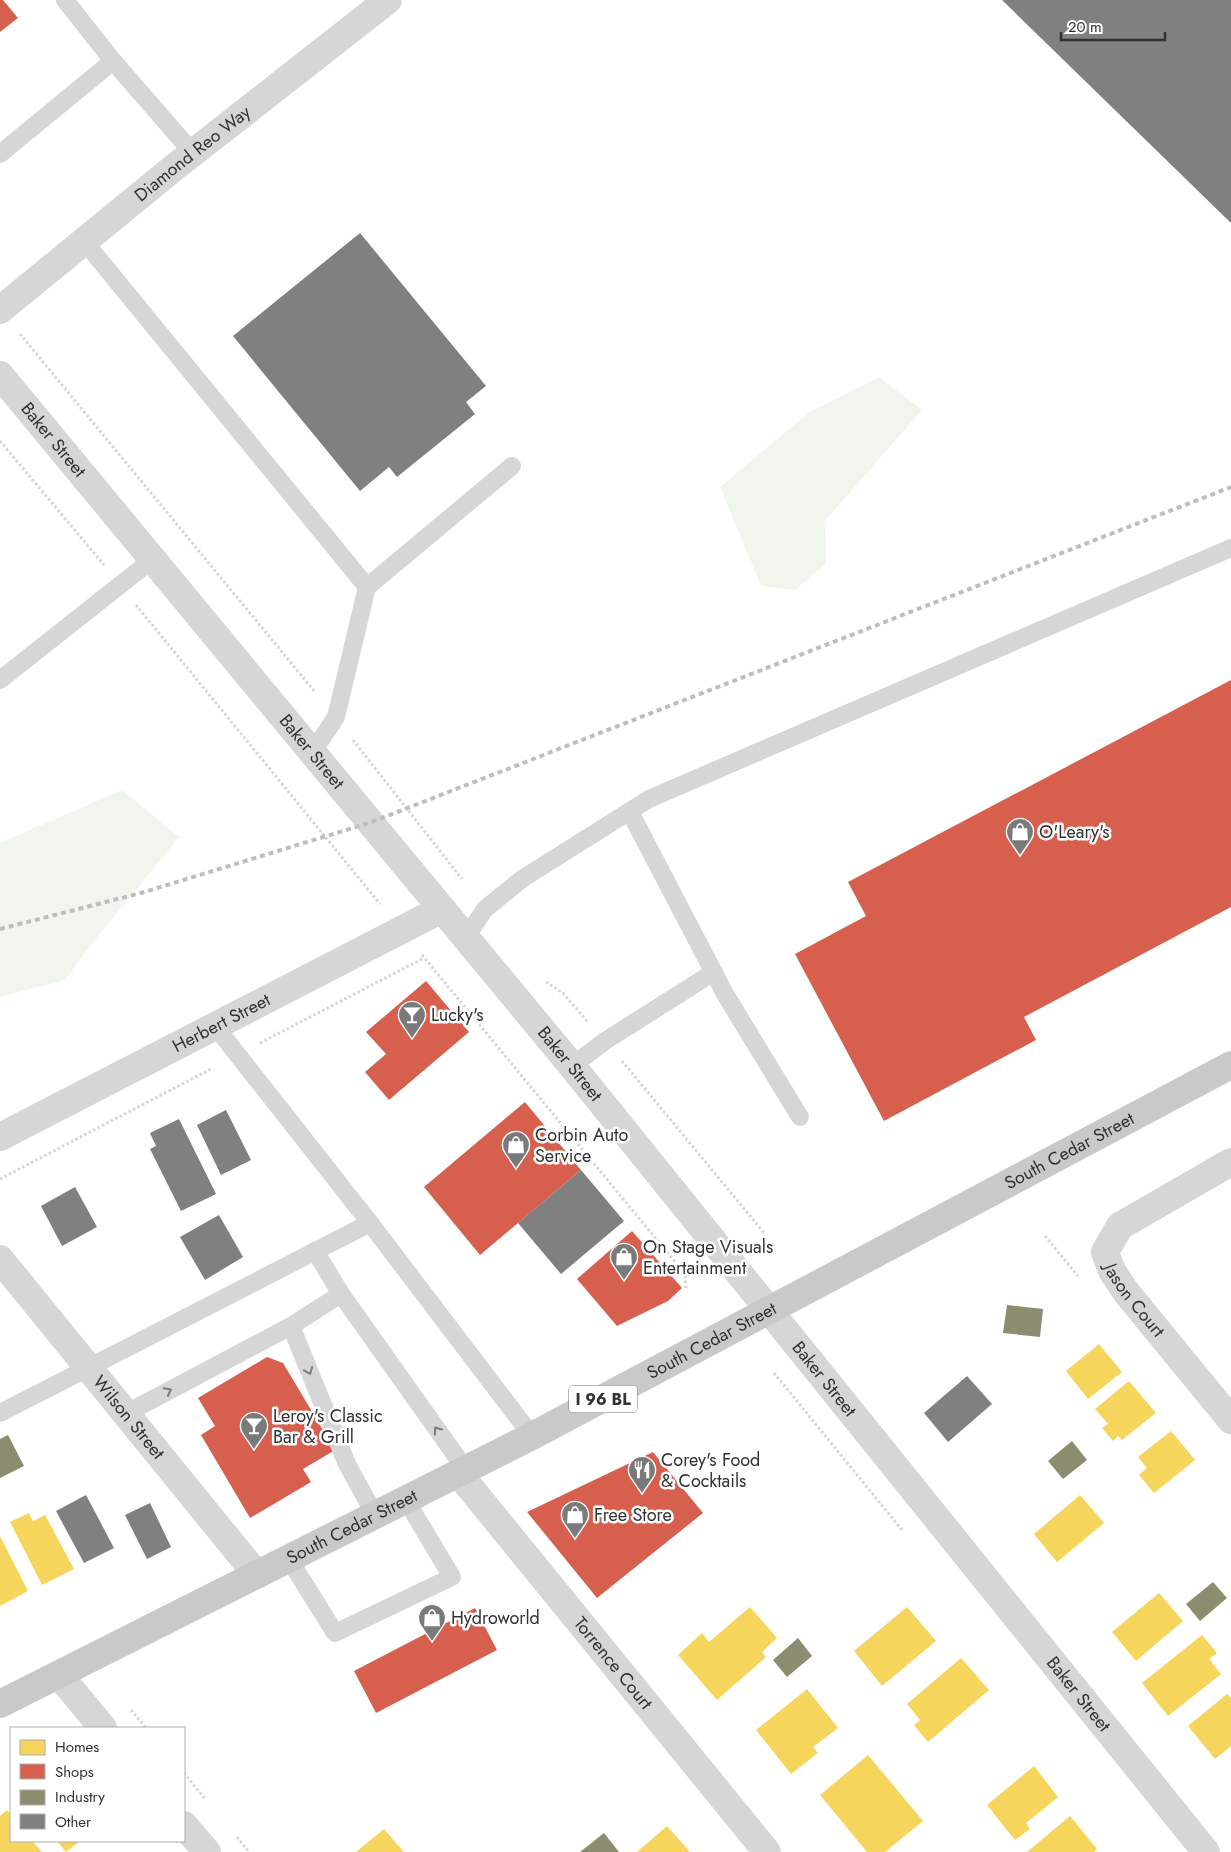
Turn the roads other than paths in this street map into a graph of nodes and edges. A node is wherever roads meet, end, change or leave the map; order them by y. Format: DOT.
graph roads {
  1 [pos="65,0"];
  2 [pos="388,0"];
  3 [pos="113,61"];
  4 [pos="193,153"];
  5 [pos="0,154"];
  6 [pos="84,241"];
  7 [pos="0,310"];
  8 [pos="4,388"];
  9 [pos="512,466"];
  10 [pos="1231,548"];
  11 [pos="152,559"];
  12 [pos="367,587"];
  13 [pos="0,680"];
  14 [pos="312,753"];
  15 [pos="630,812"];
  16 [pos="442,909"];
  17 [pos="466,937"];
  18 [pos="714,972"];
  19 [pos="215,1026"];
  20 [pos="1231,1065"];
  21 [pos="572,1066"];
  22 [pos="800,1117"];
  23 [pos="0,1137"];
  24 [pos="1231,1162"];
  25 [pos="370,1223"];
  26 [pos="315,1251"];
  27 [pos="0,1259"];
  28 [pos="341,1294"];
  29 [pos="768,1311"];
  30 [pos="291,1326"];
  31 [pos="87,1367"];
  32 [pos="0,1413"];
  33 [pos="125,1414"];
  34 [pos="1231,1420"];
  35 [pos="532,1436"];
  36 [pos="462,1472"];
  37 [pos="406,1500"];
  38 [pos="375,1515"];
  39 [pos="289,1559"];
  40 [pos="257,1575"];
  41 [pos="59,1675"];
  42 [pos="0,1704"];
  43 [pos="102,1727"];
  44 [pos="185,1826"];
  45 [pos="207,1852"];
  46 [pos="767,1852"];
  47 [pos="1206,1852"];
  1 -- 3 [label="lane"];
  2 -- 4 [label="street, Diamond Reo Way"];
  3 -- 4 [label="lane"];
  3 -- 5 [label="lane"];
  4 -- 6 [label="street, Diamond Reo Way"];
  6 -- 7 [label="street, Diamond Reo Way"];
  6 -- 12 [label="lane"];
  8 -- 11 [label="street, Baker Street"];
  9 -- 12 [label="lane"];
  10 -- 15 [label="lane"];
  11 -- 13 [label="lane"];
  11 -- 14 [label="street, Baker Street"];
  12 -- 14 [label="lane"];
  14 -- 16 [label="street, Baker Street"];
  15 -- 17 [label="lane"];
  15 -- 18 [label="lane"];
  16 -- 17 [label="street, Baker Street"];
  16 -- 19 [label="street, Herbert Street"];
  17 -- 21 [label="street, Baker Street"];
  18 -- 21 [label="lane"];
  18 -- 22 [label="lane"];
  19 -- 23 [label="street, Herbert Street"];
  19 -- 25 [label="lane"];
  20 -- 29 [label="main road, South Cedar Street / I 96 BL"];
  21 -- 29 [label="street, Baker Street"];
  24 -- 34 [label="street, Jason Court"];
  25 -- 26 [label="lane"];
  25 -- 35 [label="lane"];
  26 -- 28 [label="lane"];
  26 -- 31 [label="lane"];
  27 -- 31 [label="street, Wilson Street"];
  28 -- 30 [label="lane"];
  36 -- 28 [label="lane, one-way"];
  29 -- 35 [label="main road, South Cedar Street / I 96 BL"];
  29 -- 47 [label="street, Baker Street"];
  33 -- 30 [label="lane, one-way"];
  30 -- 38 [label="lane, one-way"];
  31 -- 32 [label="lane"];
  31 -- 33 [label="street, Wilson Street"];
  33 -- 40 [label="street, Wilson Street"];
  35 -- 36 [label="main road, South Cedar Street / I 96 BL"];
  36 -- 37 [label="main road, South Cedar Street / I 96 BL"];
  36 -- 46 [label="street, Torrence Court"];
  37 -- 38 [label="main road, South Cedar Street / I 96 BL"];
  37 -- 39 [label="lane"];
  38 -- 39 [label="main road, South Cedar Street / I 96 BL"];
  39 -- 40 [label="main road, South Cedar Street / I 96 BL"];
  40 -- 41 [label="main road, South Cedar Street / I 96 BL"];
  41 -- 42 [label="main road, South Cedar Street / I 96 BL"];
  41 -- 43 [label="street"];
  44 -- 45 [label="street"];
}
